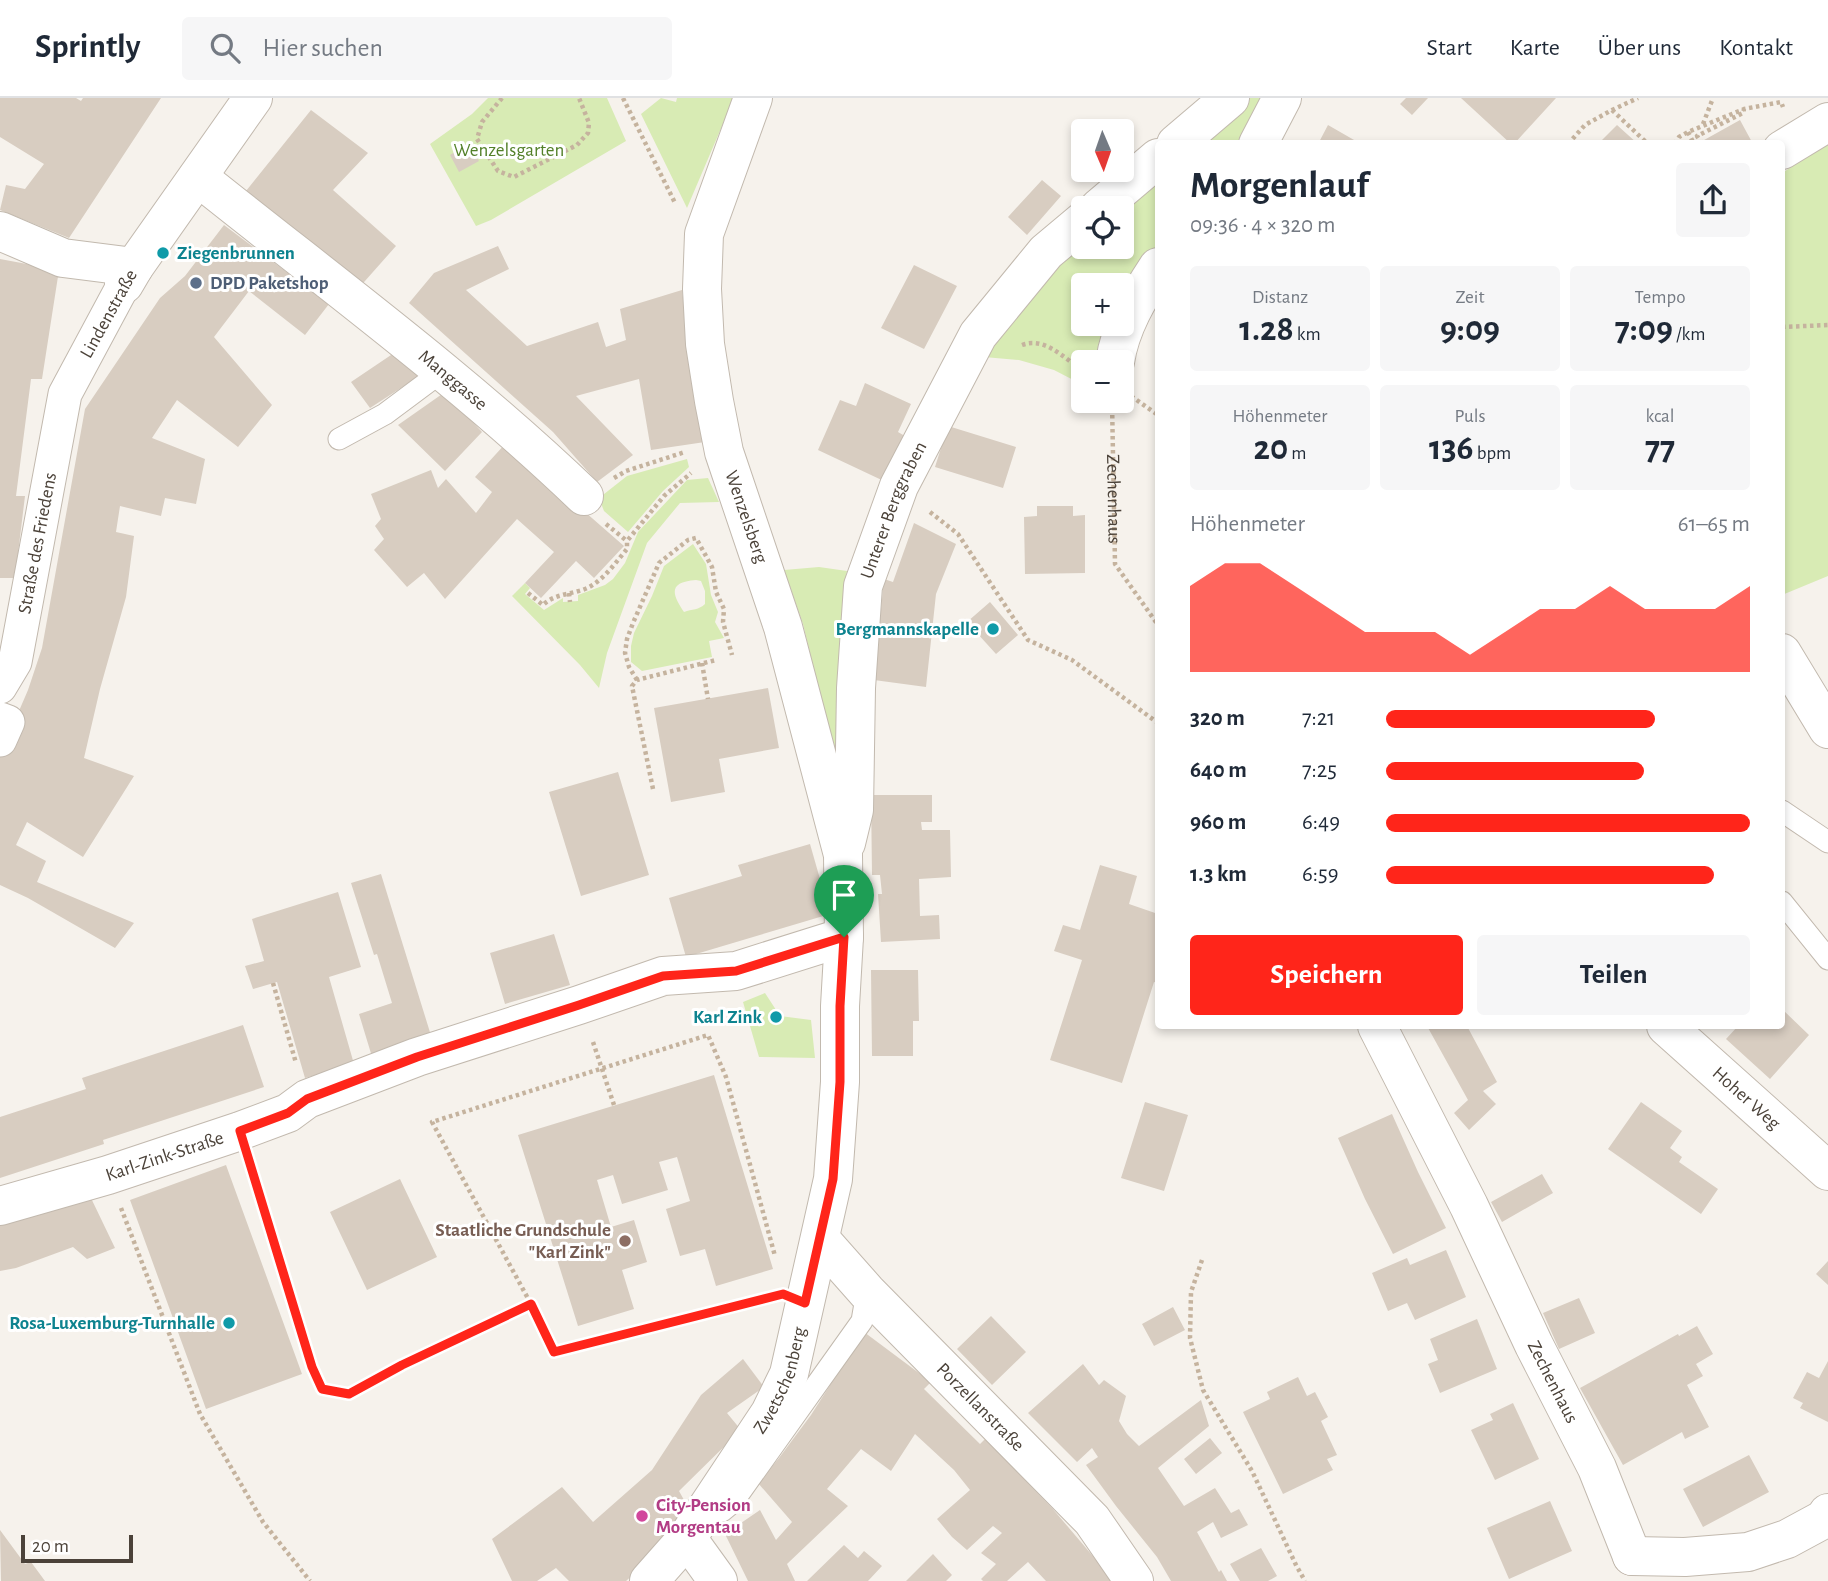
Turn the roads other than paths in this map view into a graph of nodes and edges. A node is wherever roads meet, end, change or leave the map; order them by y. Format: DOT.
graph roads {
  1 [pos="253,98"];
  2 [pos="753,98"];
  3 [pos="1230,98"];
  4 [pos="1282,98"];
  5 [pos="1828,122"];
  6 [pos="1181,140"];
  7 [pos="1260,140"];
  8 [pos="1785,148"];
  9 [pos="1155,161"];
  10 [pos="198,177"];
  11 [pos="1113,196"];
  12 [pos="0,231"];
  13 [pos="1071,231"];
  14 [pos="1155,272"];
  15 [pos="129,276"];
  16 [pos="1118,350"];
  17 [pos="443,370"];
  18 [pos="65,394"];
  19 [pos="339,439"];
  20 [pos="584,496"];
  21 [pos="1785,658"];
  22 [pos="0,687"];
  23 [pos="0,719"];
  24 [pos="1828,729"];
  25 [pos="0,740"];
  26 [pos="1785,813"];
  27 [pos="1828,842"];
  28 [pos="843,855"];
  29 [pos="1785,906"];
  30 [pos="844,937"];
  31 [pos="1828,960"];
  32 [pos="1379,1029"];
  33 [pos="1669,1029"];
  34 [pos="1828,1171"];
  35 [pos="0,1206"];
  36 [pos="821,1240"];
  37 [pos="867,1292"];
  38 [pos="1828,1513"];
  39 [pos="687,1538"];
  40 [pos="1624,1568"];
  41 [pos="649,1581"];
  42 [pos="718,1581"];
  43 [pos="1135,1581"];
  1 -- 10 [label="street, Lindenstraße"];
  2 -- 28 [label="street, Wenzelsberg"];
  3 -- 6 [label="street"];
  4 -- 7 [label="street"];
  5 -- 8 [label="street"];
  9 -- 11 [label="street"];
  10 -- 15 [label="street, Lindenstraße"];
  10 -- 17 [label="street, Manggasse"];
  12 -- 15 [label="street"];
  13 -- 28 [label="street, Unterer Berggraben"];
  14 -- 16 [label="street"];
  15 -- 18 [label="street, Lindenstraße"];
  17 -- 19 [label="lane"];
  17 -- 20 [label="street, Manggasse"];
  18 -- 22 [label="street, Straße des Friedens"];
  21 -- 24 [label="street"];
  23 -- 25 [label="street"];
  26 -- 27 [label="lane"];
  28 -- 30 [label="street, Wenzelsberg"];
  29 -- 31 [label="lane"];
  30 -- 35 [label="street, Karl-Zink-Straße"];
  30 -- 36 [label="street, Zwetschenberg"];
  32 -- 40 [label="street, Zechenhaus"];
  33 -- 34 [label="street, Hoher Weg"];
  36 -- 37 [label="street, Porzellanstraße"];
  36 -- 39 [label="street, Zwetschenberg"];
  37 -- 39 [label="lane"];
  37 -- 43 [label="street, Porzellanstraße"];
  38 -- 40 [label="street, Zechenhaus"];
  39 -- 41 [label="street, Zwetschenberg"];
  39 -- 42 [label="street"];
}
